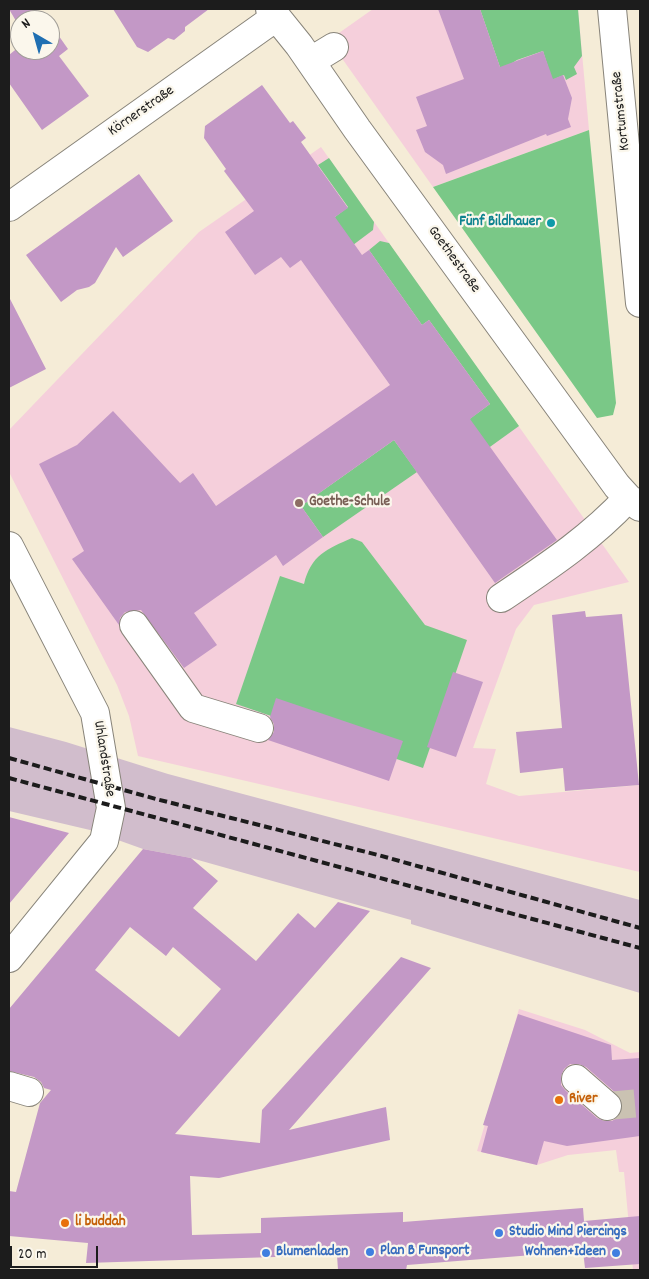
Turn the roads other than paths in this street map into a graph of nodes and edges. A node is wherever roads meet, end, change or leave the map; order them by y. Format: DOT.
graph roads {
  1 [pos="612,9"];
  2 [pos="273,13"];
  3 [pos="334,48"];
  4 [pos="311,61"];
  5 [pos="9,207"];
  6 [pos="640,303"];
  7 [pos="634,503"];
  8 [pos="9,546"];
  9 [pos="501,598"];
  10 [pos="134,625"];
  11 [pos="259,728"];
  12 [pos="9,958"];
  13 [pos="576,1079"];
  14 [pos="607,1106"];
  1 -- 6 [label="street, Kortumstraße"];
  2 -- 4 [label="street, Goethestraße"];
  2 -- 5 [label="street, Körnerstraße"];
  3 -- 4 [label="street"];
  4 -- 7 [label="street, Goethestraße"];
  7 -- 9 [label="street"];
  8 -- 12 [label="street, Uhlandstraße"];
  10 -- 11 [label="street"];
  13 -- 14 [label="street"];
}
